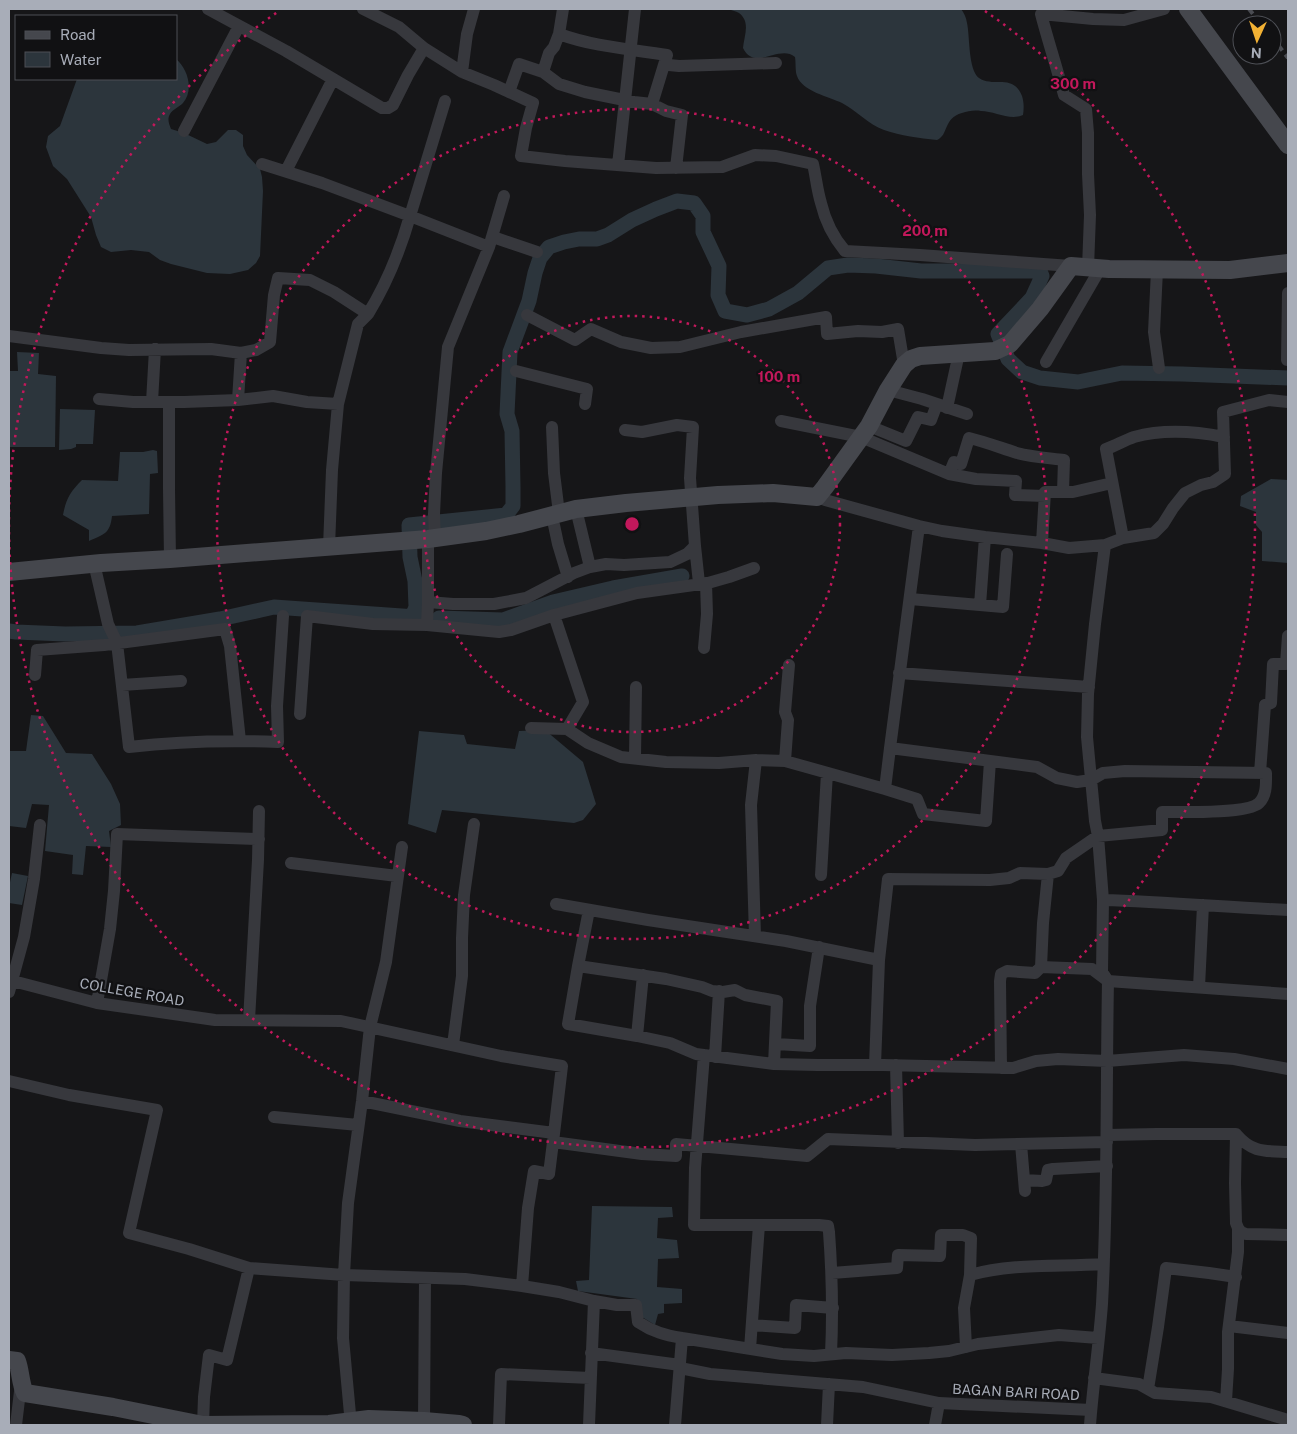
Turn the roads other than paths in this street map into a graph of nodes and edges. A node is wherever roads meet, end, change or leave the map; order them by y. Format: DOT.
graph roads {
  1 [pos="208,9"];
  2 [pos="363,9"];
  3 [pos="474,9"];
  4 [pos="563,9"];
  5 [pos="635,9"];
  6 [pos="1164,9"];
  7 [pos="1188,9"];
  8 [pos="239,26"];
  9 [pos="559,34"];
  10 [pos="424,48"];
  11 [pos="630,50"];
  12 [pos="666,62"];
  13 [pos="776,63"];
  14 [pos="462,72"];
  15 [pos="543,72"];
  16 [pos="333,79"];
  17 [pos="509,92"];
  18 [pos="625,100"];
  19 [pos="445,101"];
  20 [pos="652,104"];
  21 [pos="184,132"];
  22 [pos="1288,146"];
  23 [pos="262,164"];
  24 [pos="618,165"];
  25 [pos="676,168"];
  26 [pos="286,171"];
  27 [pos="504,196"];
  28 [pos="410,216"];
  29 [pos="491,242"];
  30 [pos="537,252"];
  31 [pos="1288,263"];
  32 [pos="1086,267"];
  33 [pos="1157,270"];
  34 [pos="1288,293"];
  35 [pos="368,314"];
  36 [pos="528,314"];
  37 [pos="9,336"];
  38 [pos="156,349"];
  39 [pos="240,353"];
  40 [pos="959,353"];
  41 [pos="1287,360"];
  42 [pos="1046,362"];
  43 [pos="904,365"];
  44 [pos="1159,368"];
  45 [pos="516,371"];
  46 [pos="888,390"];
  47 [pos="99,399"];
  48 [pos="238,400"];
  49 [pos="152,402"];
  50 [pos="169,402"];
  51 [pos="1288,402"];
  52 [pos="338,404"];
  53 [pos="584,404"];
  54 [pos="942,406"];
  55 [pos="967,414"];
  56 [pos="782,421"];
  57 [pos="552,427"];
  58 [pos="625,430"];
  59 [pos="865,431"];
  60 [pos="1224,437"];
  61 [pos="949,474"];
  62 [pos="1112,483"];
  63 [pos="1063,492"];
  64 [pos="1045,496"];
  65 [pos="817,497"];
  66 [pos="691,498"];
  67 [pos="563,515"];
  68 [pos="919,526"];
  69 [pos="429,536"];
  70 [pos="985,537"];
  71 [pos="1124,538"];
  72 [pos="1042,543"];
  73 [pos="1105,545"];
  74 [pos="694,546"];
  75 [pos="329,547"];
  76 [pos="1007,554"];
  77 [pos="170,559"];
  78 [pos="94,564"];
  79 [pos="590,567"];
  80 [pos="754,568"];
  81 [pos="9,572"];
  82 [pos="568,577"];
  83 [pos="703,583"];
  84 [pos="910,599"];
  85 [pos="428,602"];
  86 [pos="980,605"];
  87 [pos="554,615"];
  88 [pos="283,616"];
  89 [pos="427,625"];
  90 [pos="1288,636"];
  91 [pos="117,643"];
  92 [pos="704,648"];
  93 [pos="789,665"];
  94 [pos="899,673"];
  95 [pos="35,675"];
  96 [pos="180,681"];
  97 [pos="122,685"];
  98 [pos="636,687"];
  99 [pos="1089,687"];
  100 [pos="300,714"];
  101 [pos="531,728"];
  102 [pos="567,729"];
  103 [pos="240,741"];
  104 [pos="890,748"];
  105 [pos="635,758"];
  106 [pos="756,760"];
  107 [pos="785,761"];
  108 [pos="990,761"];
  109 [pos="827,773"];
  110 [pos="1260,773"];
  111 [pos="1091,780"];
  112 [pos="885,789"];
  113 [pos="259,811"];
  114 [pos="474,824"];
  115 [pos="40,825"];
  116 [pos="1098,836"];
  117 [pos="259,838"];
  118 [pos="402,847"];
  119 [pos="291,862"];
  120 [pos="1048,874"];
  121 [pos="821,875"];
  122 [pos="397,876"];
  123 [pos="1103,900"];
  124 [pos="556,904"];
  125 [pos="1203,905"];
  126 [pos="589,910"];
  127 [pos="1288,910"];
  128 [pos="756,936"];
  129 [pos="819,947"];
  130 [pos="879,960"];
  131 [pos="578,966"];
  132 [pos="1041,967"];
  133 [pos="643,975"];
  134 [pos="1108,981"];
  135 [pos="10,984"];
  136 [pos="1199,988"];
  137 [pos="719,991"];
  138 [pos="1288,994"];
  139 [pos="97,1003"];
  140 [pos="249,1020"];
  141 [pos="370,1027"];
  142 [pos="637,1036"];
  143 [pos="776,1044"];
  144 [pos="452,1045"];
  145 [pos="709,1056"];
  146 [pos="1107,1061"];
  147 [pos="774,1064"];
  148 [pos="875,1065"];
  149 [pos="896,1065"];
  150 [pos="1001,1068"];
  151 [pos="1288,1069"];
  152 [pos="9,1081"];
  153 [pos="362,1101"];
  154 [pos="274,1117"];
  155 [pos="358,1125"];
  156 [pos="1236,1134"];
  157 [pos="553,1137"];
  158 [pos="1107,1139"];
  159 [pos="898,1142"];
  160 [pos="1021,1144"];
  161 [pos="697,1147"];
  162 [pos="1288,1151"];
  163 [pos="1107,1166"];
  164 [pos="760,1225"];
  165 [pos="1238,1228"];
  166 [pos="1288,1235"];
  167 [pos="1103,1264"];
  168 [pos="249,1268"];
  169 [pos="832,1273"];
  170 [pos="344,1275"];
  171 [pos="970,1275"];
  172 [pos="1236,1277"];
  173 [pos="426,1278"];
  174 [pos="522,1286"];
  175 [pos="594,1301"];
  176 [pos="833,1308"];
  177 [pos="752,1325"];
  178 [pos="1229,1326"];
  179 [pos="1288,1333"];
  180 [pos="682,1338"];
  181 [pos="1098,1338"];
  182 [pos="966,1347"];
  183 [pos="750,1349"];
  184 [pos="591,1354"];
  185 [pos="831,1354"];
  186 [pos="9,1360"];
  187 [pos="680,1366"];
  188 [pos="21,1378"];
  189 [pos="590,1378"];
  190 [pos="1094,1378"];
  191 [pos="829,1384"];
  192 [pos="1148,1389"];
  193 [pos="1226,1401"];
  194 [pos="939,1403"];
  195 [pos="1091,1410"];
  196 [pos="1288,1420"];
  197 [pos="424,1421"];
  198 [pos="351,1423"];
  199 [pos="16,1425"];
  200 [pos="203,1425"];
  201 [pos="463,1425"];
  202 [pos="499,1425"];
  203 [pos="589,1425"];
  204 [pos="676,1425"];
  205 [pos="827,1425"];
  206 [pos="935,1425"];
  207 [pos="1090,1425"];
  1 -- 8 [label="street"];
  2 -- 10 [label="street"];
  3 -- 14 [label="street"];
  4 -- 9 [label="street"];
  5 -- 11 [label="street"];
  6 -- 32 [label="street"];
  7 -- 22 [label="main road"];
  8 -- 16 [label="street"];
  8 -- 21 [label="street"];
  9 -- 11 [label="street"];
  9 -- 15 [label="street"];
  10 -- 14 [label="street"];
  10 -- 16 [label="street"];
  11 -- 12 [label="street"];
  11 -- 18 [label="street"];
  12 -- 13 [label="street"];
  12 -- 20 [label="street"];
  14 -- 17 [label="street"];
  15 -- 17 [label="street"];
  15 -- 18 [label="street"];
  16 -- 26 [label="street"];
  17 -- 24 [label="street"];
  18 -- 20 [label="street"];
  18 -- 24 [label="street"];
  19 -- 28 [label="street"];
  20 -- 25 [label="street"];
  23 -- 26 [label="street"];
  24 -- 25 [label="street"];
  25 -- 32 [label="street"];
  26 -- 28 [label="street"];
  27 -- 29 [label="street"];
  28 -- 29 [label="street"];
  28 -- 35 [label="street"];
  29 -- 30 [label="street"];
  29 -- 69 [label="street"];
  31 -- 33 [label="main road"];
  32 -- 33 [label="main road"];
  32 -- 40 [label="main road"];
  32 -- 42 [label="street"];
  33 -- 44 [label="street"];
  34 -- 41 [label="street"];
  35 -- 39 [label="street"];
  35 -- 52 [label="street"];
  36 -- 43 [label="street"];
  37 -- 38 [label="street"];
  38 -- 39 [label="street"];
  38 -- 49 [label="street"];
  39 -- 48 [label="street"];
  40 -- 43 [label="main road"];
  40 -- 54 [label="street"];
  43 -- 46 [label="main road"];
  45 -- 53 [label="street"];
  46 -- 54 [label="street"];
  46 -- 59 [label="main road"];
  47 -- 49 [label="street"];
  48 -- 50 [label="street"];
  48 -- 52 [label="street"];
  49 -- 50 [label="street"];
  50 -- 77 [label="street"];
  51 -- 60 [label="street"];
  52 -- 75 [label="street"];
  54 -- 55 [label="street"];
  54 -- 59 [label="street"];
  56 -- 59 [label="street"];
  57 -- 67 [label="street"];
  58 -- 66 [label="street"];
  59 -- 61 [label="street"];
  59 -- 65 [label="main road"];
  60 -- 62 [label="street"];
  60 -- 71 [label="street"];
  61 -- 63 [label="street"];
  61 -- 64 [label="street"];
  62 -- 63 [label="street"];
  62 -- 71 [label="street"];
  63 -- 64 [label="street"];
  64 -- 72 [label="street"];
  65 -- 66 [label="main road"];
  65 -- 68 [label="street"];
  66 -- 67 [label="main road"];
  66 -- 74 [label="street"];
  67 -- 69 [label="main road"];
  67 -- 79 [label="street"];
  67 -- 82 [label="street"];
  68 -- 70 [label="street"];
  68 -- 84 [label="street"];
  69 -- 75 [label="main road"];
  69 -- 85 [label="street"];
  70 -- 72 [label="street"];
  70 -- 86 [label="street"];
  71 -- 73 [label="street"];
  72 -- 73 [label="street"];
  73 -- 99 [label="street"];
  74 -- 79 [label="street"];
  74 -- 83 [label="street"];
  75 -- 77 [label="main road"];
  76 -- 86 [label="street"];
  77 -- 78 [label="main road"];
  78 -- 81 [label="main road"];
  78 -- 91 [label="street"];
  79 -- 82 [label="street"];
  80 -- 83 [label="street"];
  82 -- 85 [label="street"];
  83 -- 87 [label="street"];
  83 -- 92 [label="street"];
  84 -- 86 [label="street"];
  84 -- 94 [label="street"];
  85 -- 89 [label="street"];
  87 -- 89 [label="street"];
  87 -- 102 [label="street"];
  88 -- 103 [label="street"];
  89 -- 100 [label="street"];
  90 -- 110 [label="street"];
  91 -- 95 [label="street"];
  91 -- 97 [label="street"];
  91 -- 103 [label="street"];
  93 -- 107 [label="street"];
  94 -- 99 [label="street"];
  94 -- 104 [label="street"];
  96 -- 97 [label="street"];
  97 -- 103 [label="street"];
  98 -- 105 [label="street"];
  99 -- 111 [label="street"];
  101 -- 102 [label="street"];
  102 -- 105 [label="street"];
  104 -- 108 [label="street"];
  104 -- 112 [label="street"];
  105 -- 106 [label="street"];
  106 -- 107 [label="street"];
  106 -- 128 [label="street"];
  107 -- 109 [label="street"];
  108 -- 111 [label="street"];
  108 -- 112 [label="street"];
  109 -- 112 [label="street"];
  109 -- 121 [label="street"];
  110 -- 111 [label="street"];
  110 -- 116 [label="street"];
  111 -- 116 [label="street"];
  113 -- 117 [label="street"];
  114 -- 144 [label="street"];
  115 -- 135 [label="street"];
  116 -- 120 [label="street"];
  116 -- 123 [label="street"];
  117 -- 139 [label="street"];
  117 -- 140 [label="street"];
  118 -- 122 [label="street"];
  119 -- 122 [label="street"];
  120 -- 130 [label="street"];
  120 -- 132 [label="street"];
  122 -- 141 [label="street"];
  123 -- 125 [label="street"];
  123 -- 134 [label="street"];
  124 -- 126 [label="street"];
  125 -- 127 [label="street"];
  125 -- 136 [label="street"];
  126 -- 128 [label="street"];
  126 -- 131 [label="street"];
  128 -- 129 [label="street"];
  129 -- 130 [label="street"];
  129 -- 143 [label="street"];
  130 -- 148 [label="street"];
  131 -- 133 [label="street"];
  131 -- 142 [label="street"];
  132 -- 134 [label="street"];
  132 -- 150 [label="street"];
  133 -- 137 [label="street"];
  133 -- 142 [label="street"];
  134 -- 136 [label="street"];
  134 -- 146 [label="street"];
  135 -- 139 [label="street, COLLEGE ROAD"];
  136 -- 138 [label="street"];
  137 -- 143 [label="street"];
  137 -- 145 [label="street"];
  139 -- 140 [label="street, COLLEGE ROAD"];
  140 -- 141 [label="street, COLLEGE ROAD"];
  141 -- 144 [label="street, COLLEGE ROAD"];
  141 -- 153 [label="street"];
  142 -- 145 [label="street"];
  143 -- 147 [label="street"];
  144 -- 157 [label="street, COLLEGE ROAD"];
  145 -- 147 [label="street"];
  145 -- 161 [label="street"];
  146 -- 150 [label="street"];
  146 -- 151 [label="street"];
  146 -- 158 [label="street"];
  147 -- 148 [label="street"];
  148 -- 149 [label="street"];
  149 -- 150 [label="street"];
  149 -- 159 [label="street"];
  152 -- 168 [label="street"];
  153 -- 155 [label="street"];
  153 -- 157 [label="street"];
  154 -- 155 [label="street"];
  155 -- 170 [label="street"];
  156 -- 158 [label="street"];
  156 -- 162 [label="street"];
  156 -- 165 [label="street"];
  157 -- 161 [label="street"];
  157 -- 174 [label="street"];
  158 -- 160 [label="street"];
  158 -- 163 [label="street"];
  159 -- 160 [label="street"];
  159 -- 161 [label="street"];
  160 -- 163 [label="street"];
  161 -- 164 [label="street"];
  163 -- 167 [label="street"];
  164 -- 169 [label="street"];
  164 -- 177 [label="street"];
  165 -- 166 [label="street"];
  165 -- 172 [label="street"];
  167 -- 171 [label="street"];
  167 -- 181 [label="street"];
  168 -- 170 [label="street"];
  168 -- 200 [label="street"];
  169 -- 171 [label="street"];
  169 -- 176 [label="street"];
  170 -- 173 [label="street"];
  170 -- 198 [label="street"];
  171 -- 182 [label="street"];
  172 -- 178 [label="street"];
  172 -- 192 [label="street"];
  173 -- 174 [label="street"];
  173 -- 197 [label="street"];
  174 -- 175 [label="street"];
  175 -- 180 [label="street"];
  175 -- 184 [label="street"];
  176 -- 177 [label="street"];
  176 -- 185 [label="street"];
  177 -- 183 [label="street"];
  178 -- 179 [label="street"];
  178 -- 193 [label="street"];
  180 -- 183 [label="street"];
  180 -- 187 [label="street"];
  181 -- 182 [label="street"];
  181 -- 190 [label="street"];
  182 -- 185 [label="street"];
  183 -- 185 [label="street"];
  184 -- 187 [label="street, BAGAN BARI ROAD"];
  184 -- 189 [label="street"];
  186 -- 188 [label="main road"];
  187 -- 191 [label="street, BAGAN BARI ROAD"];
  187 -- 204 [label="street"];
  188 -- 199 [label="street"];
  188 -- 200 [label="main road"];
  189 -- 202 [label="street"];
  189 -- 203 [label="street"];
  190 -- 192 [label="street"];
  190 -- 195 [label="street"];
  191 -- 194 [label="street, BAGAN BARI ROAD"];
  191 -- 205 [label="street"];
  192 -- 193 [label="street"];
  193 -- 196 [label="street"];
  194 -- 195 [label="street, BAGAN BARI ROAD"];
  194 -- 206 [label="street, BAGAN BARI ROAD"];
  195 -- 207 [label="street"];
  197 -- 198 [label="main road"];
  197 -- 201 [label="main road"];
  198 -- 200 [label="main road"];
}
